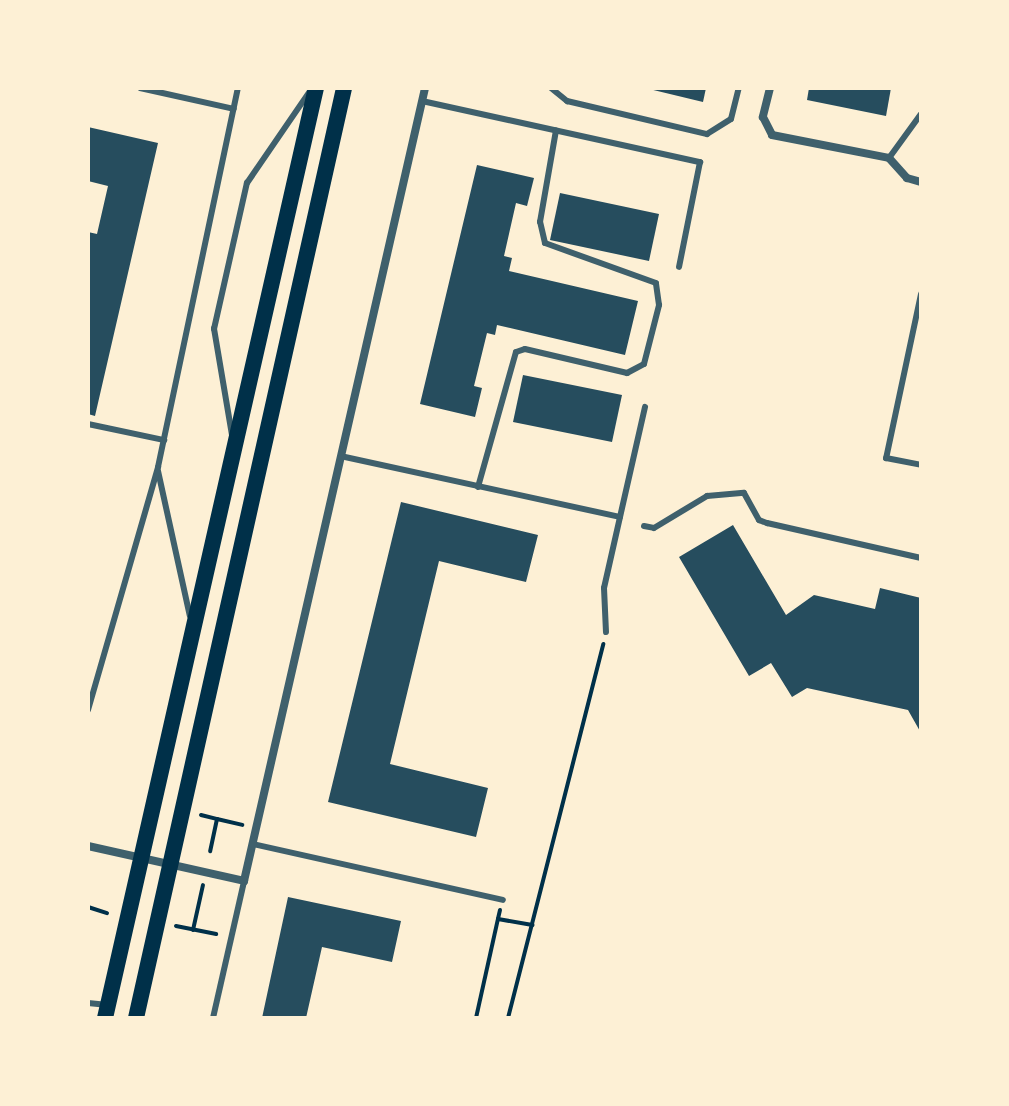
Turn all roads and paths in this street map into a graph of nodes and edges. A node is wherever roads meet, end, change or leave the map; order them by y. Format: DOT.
graph roads {
  1 [pos="140,88"];
  2 [pos="238,88"];
  3 [pos="314,88"];
  4 [pos="344,88"];
  5 [pos="425,88"];
  6 [pos="554,88"];
  7 [pos="739,88"];
  8 [pos="770,88"];
  9 [pos="422,101"];
  10 [pos="234,109"];
  11 [pos="921,114"];
  12 [pos="556,130"];
  13 [pos="889,158"];
  14 [pos="921,182"];
  15 [pos="679,267"];
  16 [pos="921,294"];
  17 [pos="645,407"];
  18 [pos="88,424"];
  19 [pos="164,440"];
  20 [pos="234,448"];
  21 [pos="345,457"];
  22 [pos="921,465"];
  23 [pos="158,467"];
  24 [pos="478,487"];
  25 [pos="620,517"];
  26 [pos="644,526"];
  27 [pos="921,558"];
  28 [pos="193,629"];
  29 [pos="606,632"];
  30 [pos="88,710"];
  31 [pos="200,814"];
  32 [pos="217,819"];
  33 [pos="256,828"];
  34 [pos="253,844"];
  35 [pos="88,846"];
  36 [pos="210,851"];
  37 [pos="141,858"];
  38 [pos="170,864"];
  39 [pos="244,881"];
  40 [pos="203,883"];
  41 [pos="503,900"];
  42 [pos="88,907"];
  43 [pos="107,913"];
  44 [pos="498,919"];
  45 [pos="532,925"];
  46 [pos="176,926"];
  47 [pos="193,930"];
  48 [pos="216,934"];
  49 [pos="140,997"];
  50 [pos="88,1003"];
  51 [pos="106,1011"];
  52 [pos="136,1018"];
  53 [pos="144,1018"];
  54 [pos="213,1018"];
  55 [pos="476,1018"];
  56 [pos="508,1018"];
  1 -- 10 [label="lane"];
  2 -- 10 [label="lane"];
  3 -- 20 [label="main road"];
  3 -- 20 [label="lane"];
  4 -- 38 [label="main road"];
  5 -- 9 [label="street"];
  6 -- 7 [label="lane"];
  8 -- 13 [label="street"];
  9 -- 12 [label="lane"];
  9 -- 21 [label="street"];
  10 -- 19 [label="lane"];
  11 -- 13 [label="lane"];
  12 -- 15 [label="lane"];
  12 -- 24 [label="lane"];
  13 -- 14 [label="street"];
  16 -- 22 [label="lane"];
  17 -- 25 [label="lane"];
  18 -- 19 [label="lane"];
  19 -- 23 [label="lane"];
  20 -- 28 [label="main road"];
  21 -- 24 [label="lane"];
  21 -- 33 [label="street"];
  23 -- 28 [label="lane"];
  23 -- 30 [label="lane"];
  24 -- 25 [label="lane"];
  25 -- 29 [label="lane"];
  26 -- 27 [label="lane"];
  28 -- 37 [label="main road"];
  29 -- 45 [label="path"];
  31 -- 32 [label="path"];
  32 -- 33 [label="path"];
  32 -- 36 [label="path"];
  33 -- 34 [label="street"];
  34 -- 39 [label="street"];
  34 -- 41 [label="lane"];
  35 -- 37 [label="street"];
  37 -- 38 [label="street"];
  37 -- 51 [label="main road"];
  38 -- 39 [label="street"];
  38 -- 49 [label="main road"];
  39 -- 54 [label="lane"];
  40 -- 47 [label="path"];
  41 -- 44 [label="path"];
  42 -- 43 [label="path"];
  44 -- 45 [label="path"];
  44 -- 55 [label="path"];
  45 -- 56 [label="path"];
  46 -- 47 [label="path"];
  47 -- 48 [label="path"];
  49 -- 52 [label="main road"];
  49 -- 53 [label="lane"];
  50 -- 51 [label="lane"];
}
